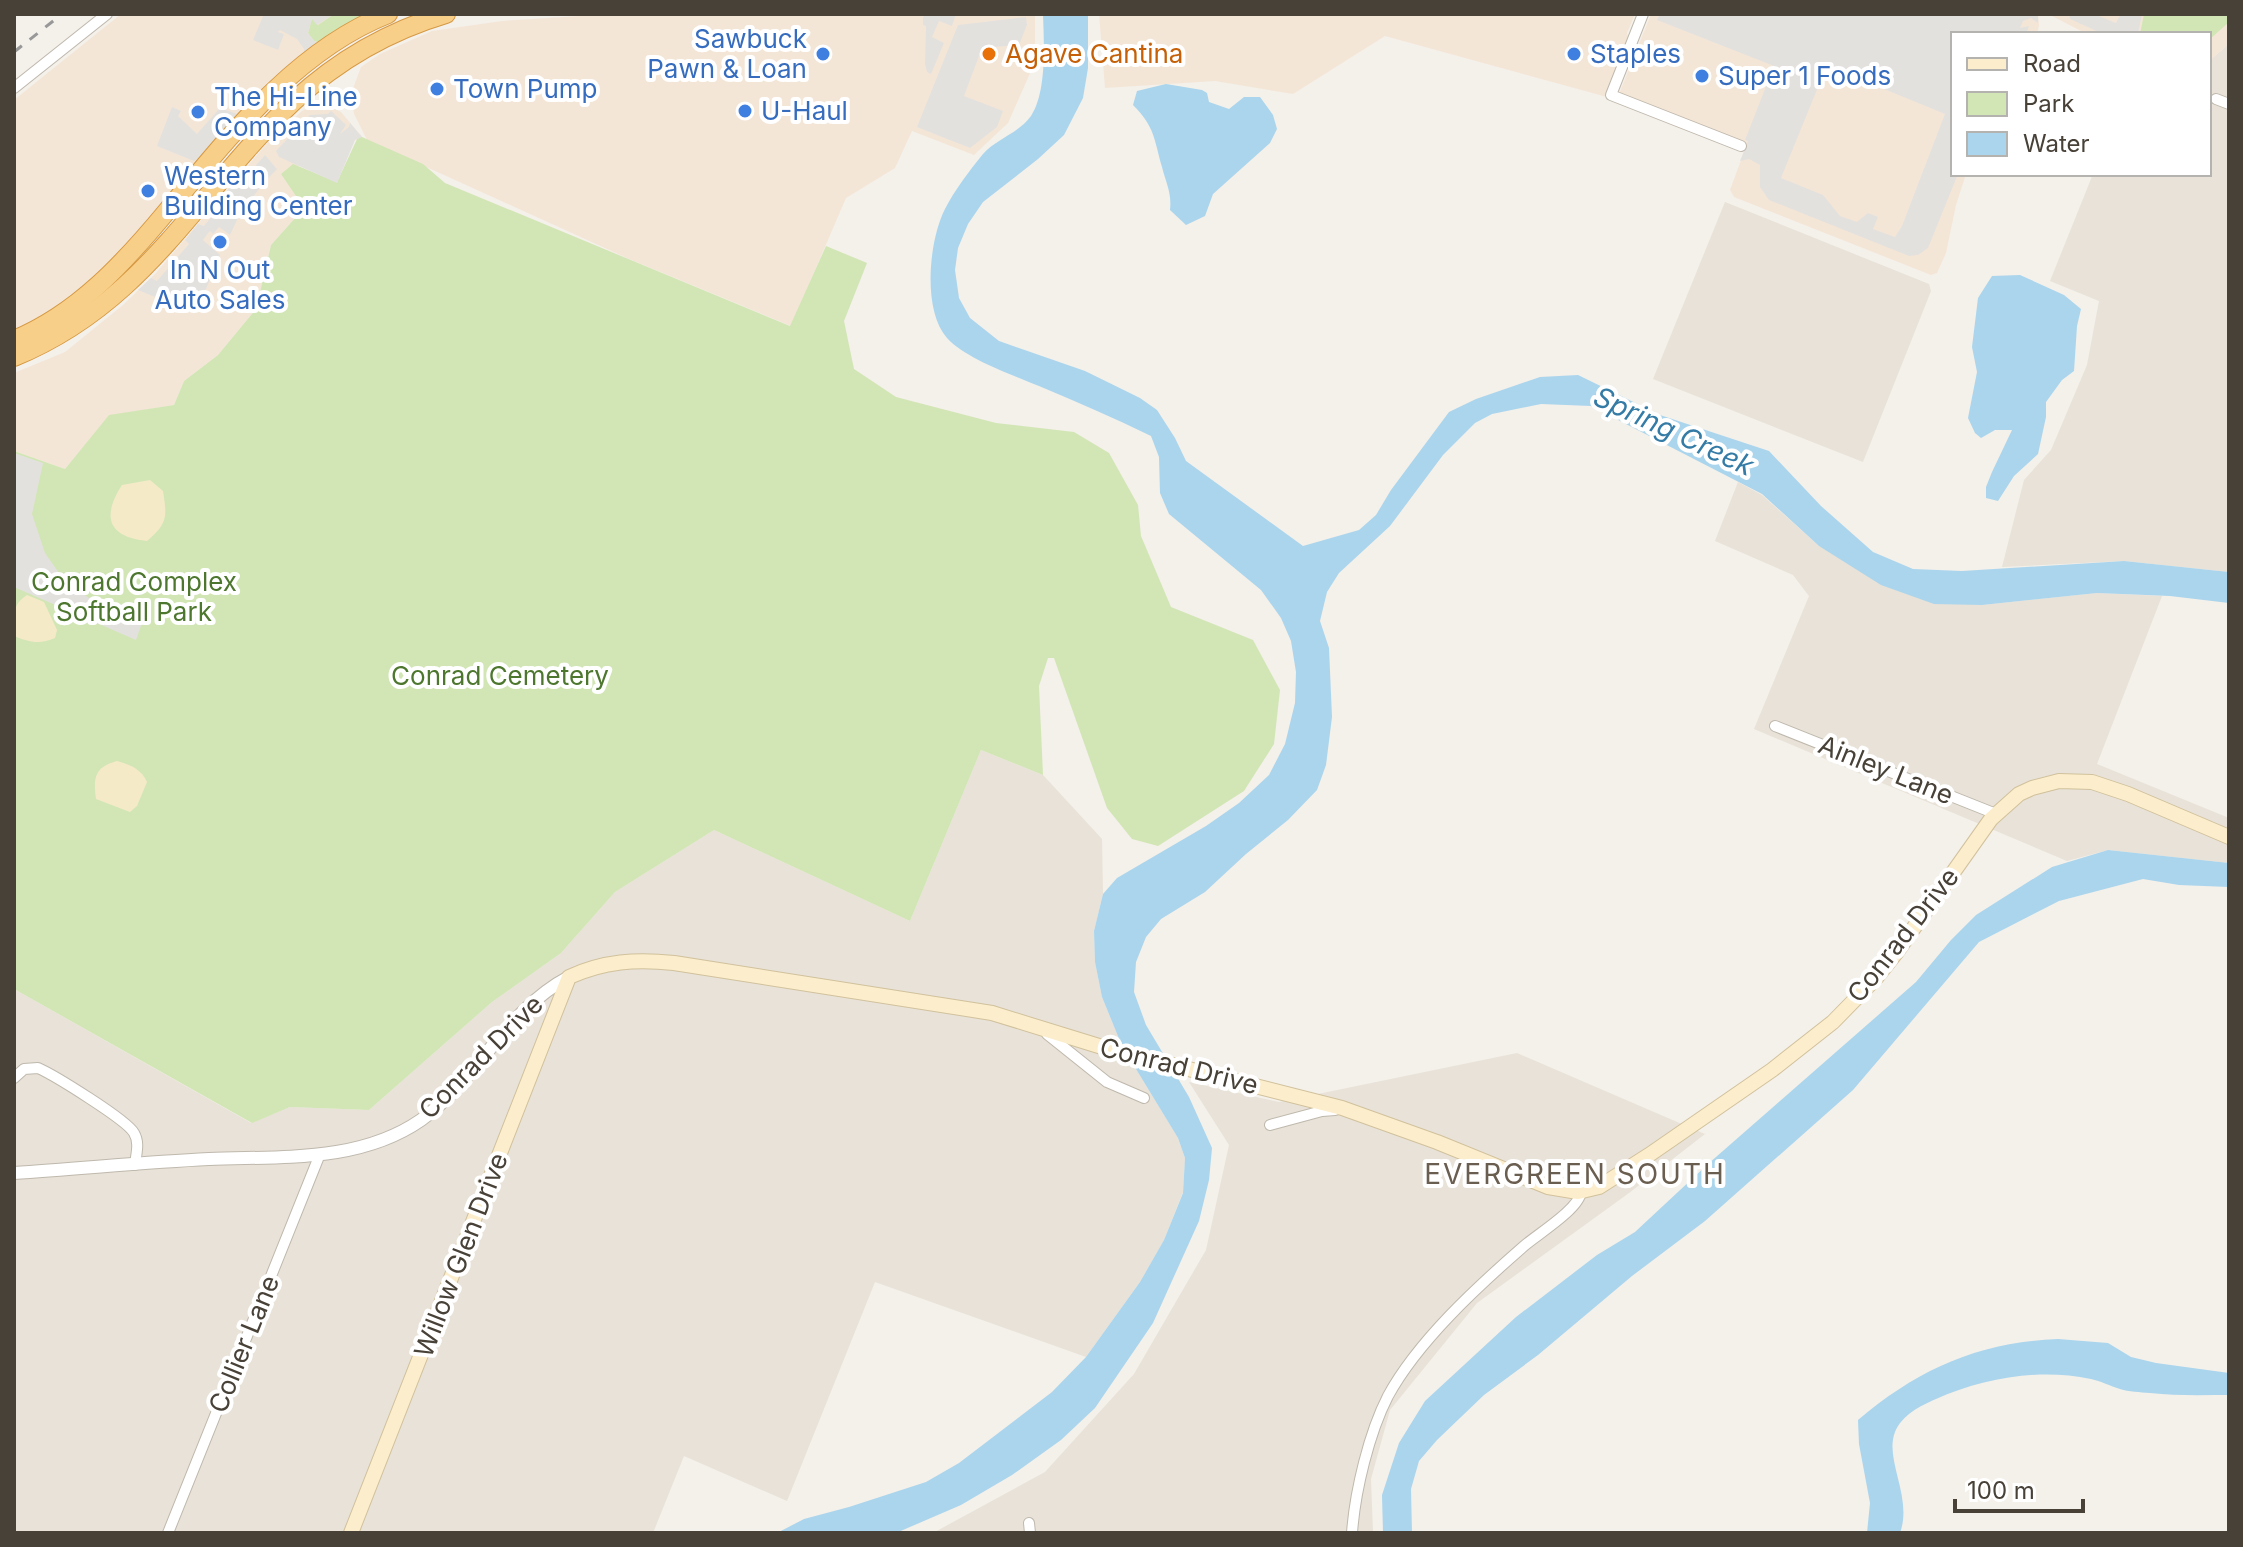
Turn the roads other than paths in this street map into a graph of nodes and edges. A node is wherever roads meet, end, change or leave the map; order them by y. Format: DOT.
graph roads {
  1 [pos="107,14"];
  2 [pos="388,14"];
  3 [pos="446,14"];
  4 [pos="1643,14"];
  5 [pos="14,88"];
  6 [pos="2216,99"];
  7 [pos="2229,104"];
  8 [pos="1741,146"];
  9 [pos="14,340"];
  10 [pos="14,357"];
  11 [pos="1775,726"];
  12 [pos="1996,814"];
  13 [pos="2229,837"];
  14 [pos="569,977"];
  15 [pos="1020,1021"];
  16 [pos="14,1078"];
  17 [pos="1144,1098"];
  18 [pos="1351,1111"];
  19 [pos="1270,1125"];
  20 [pos="320,1154"];
  21 [pos="135,1165"];
  22 [pos="14,1173"];
  23 [pos="1581,1192"];
  24 [pos="168,1533"];
  25 [pos="351,1533"];
  26 [pos="1352,1533"];
  1 -- 5 [label="street"];
  2 -- 9 [label="highway"];
  3 -- 10 [label="highway"];
  4 -- 8 [label="street"];
  6 -- 7 [label="street"];
  11 -- 12 [label="street, Ainley Lane"];
  12 -- 13 [label="main road, Conrad Drive"];
  12 -- 23 [label="main road, Conrad Drive"];
  14 -- 15 [label="main road, Conrad Drive"];
  14 -- 20 [label="street, Conrad Drive"];
  14 -- 25 [label="main road, Willow Glen Drive"];
  15 -- 17 [label="street"];
  15 -- 18 [label="main road, Conrad Drive"];
  16 -- 21 [label="street"];
  18 -- 19 [label="street"];
  18 -- 23 [label="main road, Conrad Drive"];
  20 -- 21 [label="street, Conrad Drive"];
  20 -- 24 [label="street, Collier Lane"];
  21 -- 22 [label="street, Conrad Drive"];
  23 -- 26 [label="street"];
}
